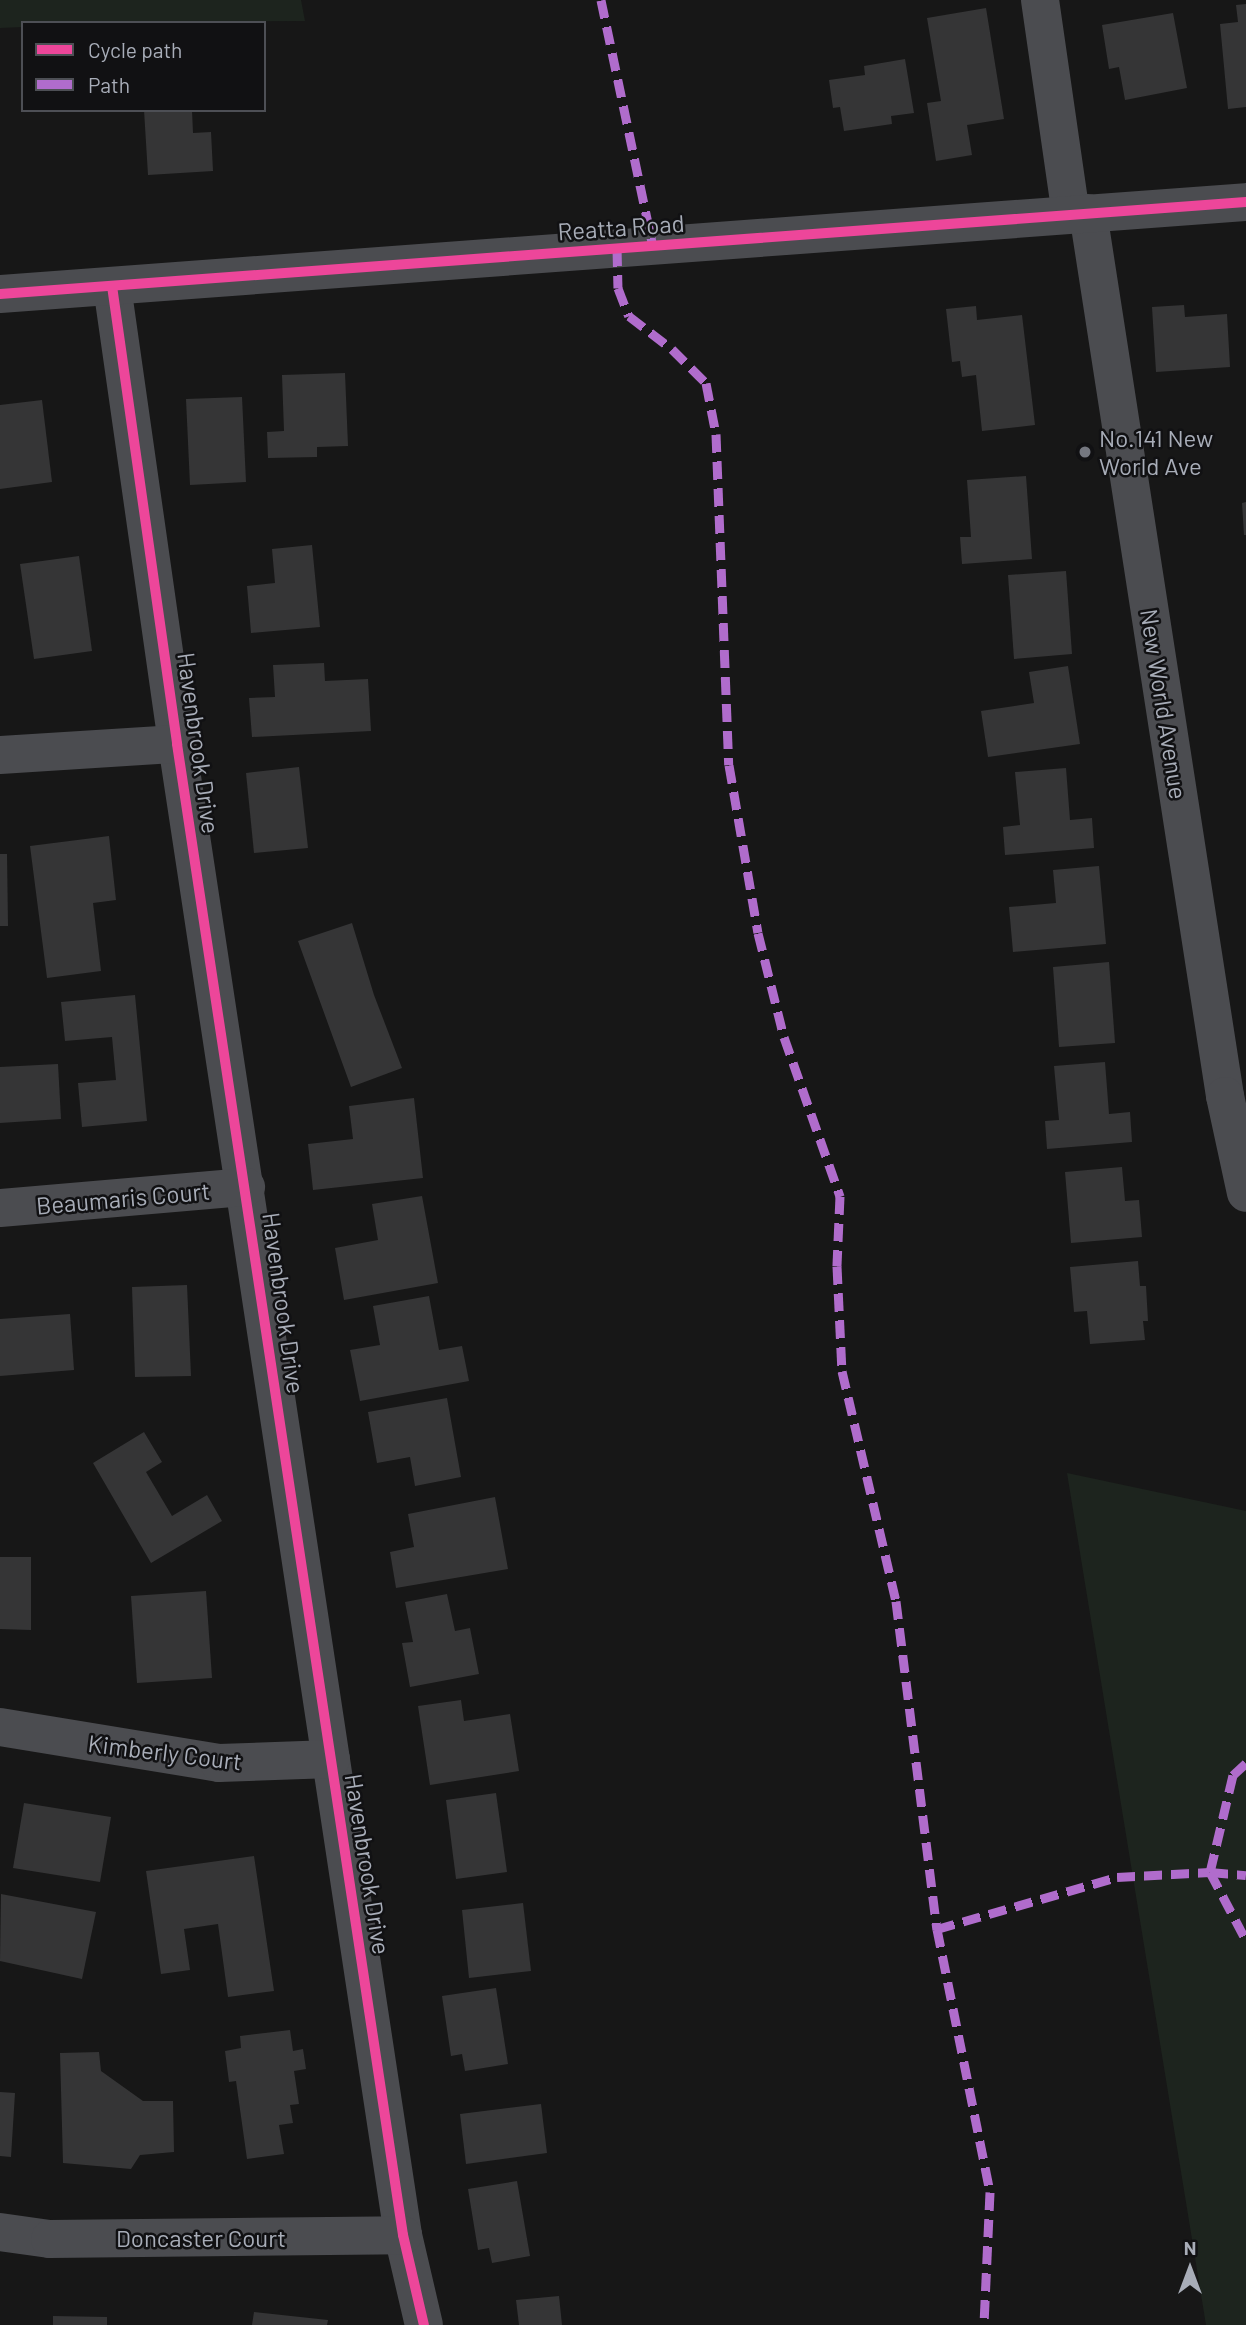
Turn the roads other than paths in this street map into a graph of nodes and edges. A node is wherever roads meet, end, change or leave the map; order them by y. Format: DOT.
graph roads {
  1 [pos="1040,0"];
  2 [pos="1246,202"];
  3 [pos="1079,214"];
  4 [pos="112,286"];
  5 [pos="0,294"];
  6 [pos="177,744"];
  7 [pos="0,755"];
  8 [pos="246,1187"];
  9 [pos="1246,1193"];
  10 [pos="0,1208"];
  11 [pos="0,1727"];
  12 [pos="331,1759"];
  13 [pos="0,2232"];
  14 [pos="403,2235"];
  15 [pos="424,2325"];
  1 -- 3 [label="street, New World Avenue"];
  2 -- 3 [label="street, Reatta Road"];
  3 -- 4 [label="street, Reatta Road"];
  3 -- 9 [label="street, New World Avenue"];
  4 -- 5 [label="street, Reatta Road"];
  4 -- 6 [label="street, Havenbrook Drive"];
  6 -- 7 [label="street"];
  6 -- 8 [label="street, Havenbrook Drive"];
  8 -- 10 [label="street, Beaumaris Court"];
  8 -- 12 [label="street, Havenbrook Drive"];
  11 -- 12 [label="street, Kimberly Court"];
  12 -- 14 [label="street, Havenbrook Drive"];
  13 -- 14 [label="street, Doncaster Court"];
  14 -- 15 [label="street, Havenbrook Drive"];
}
